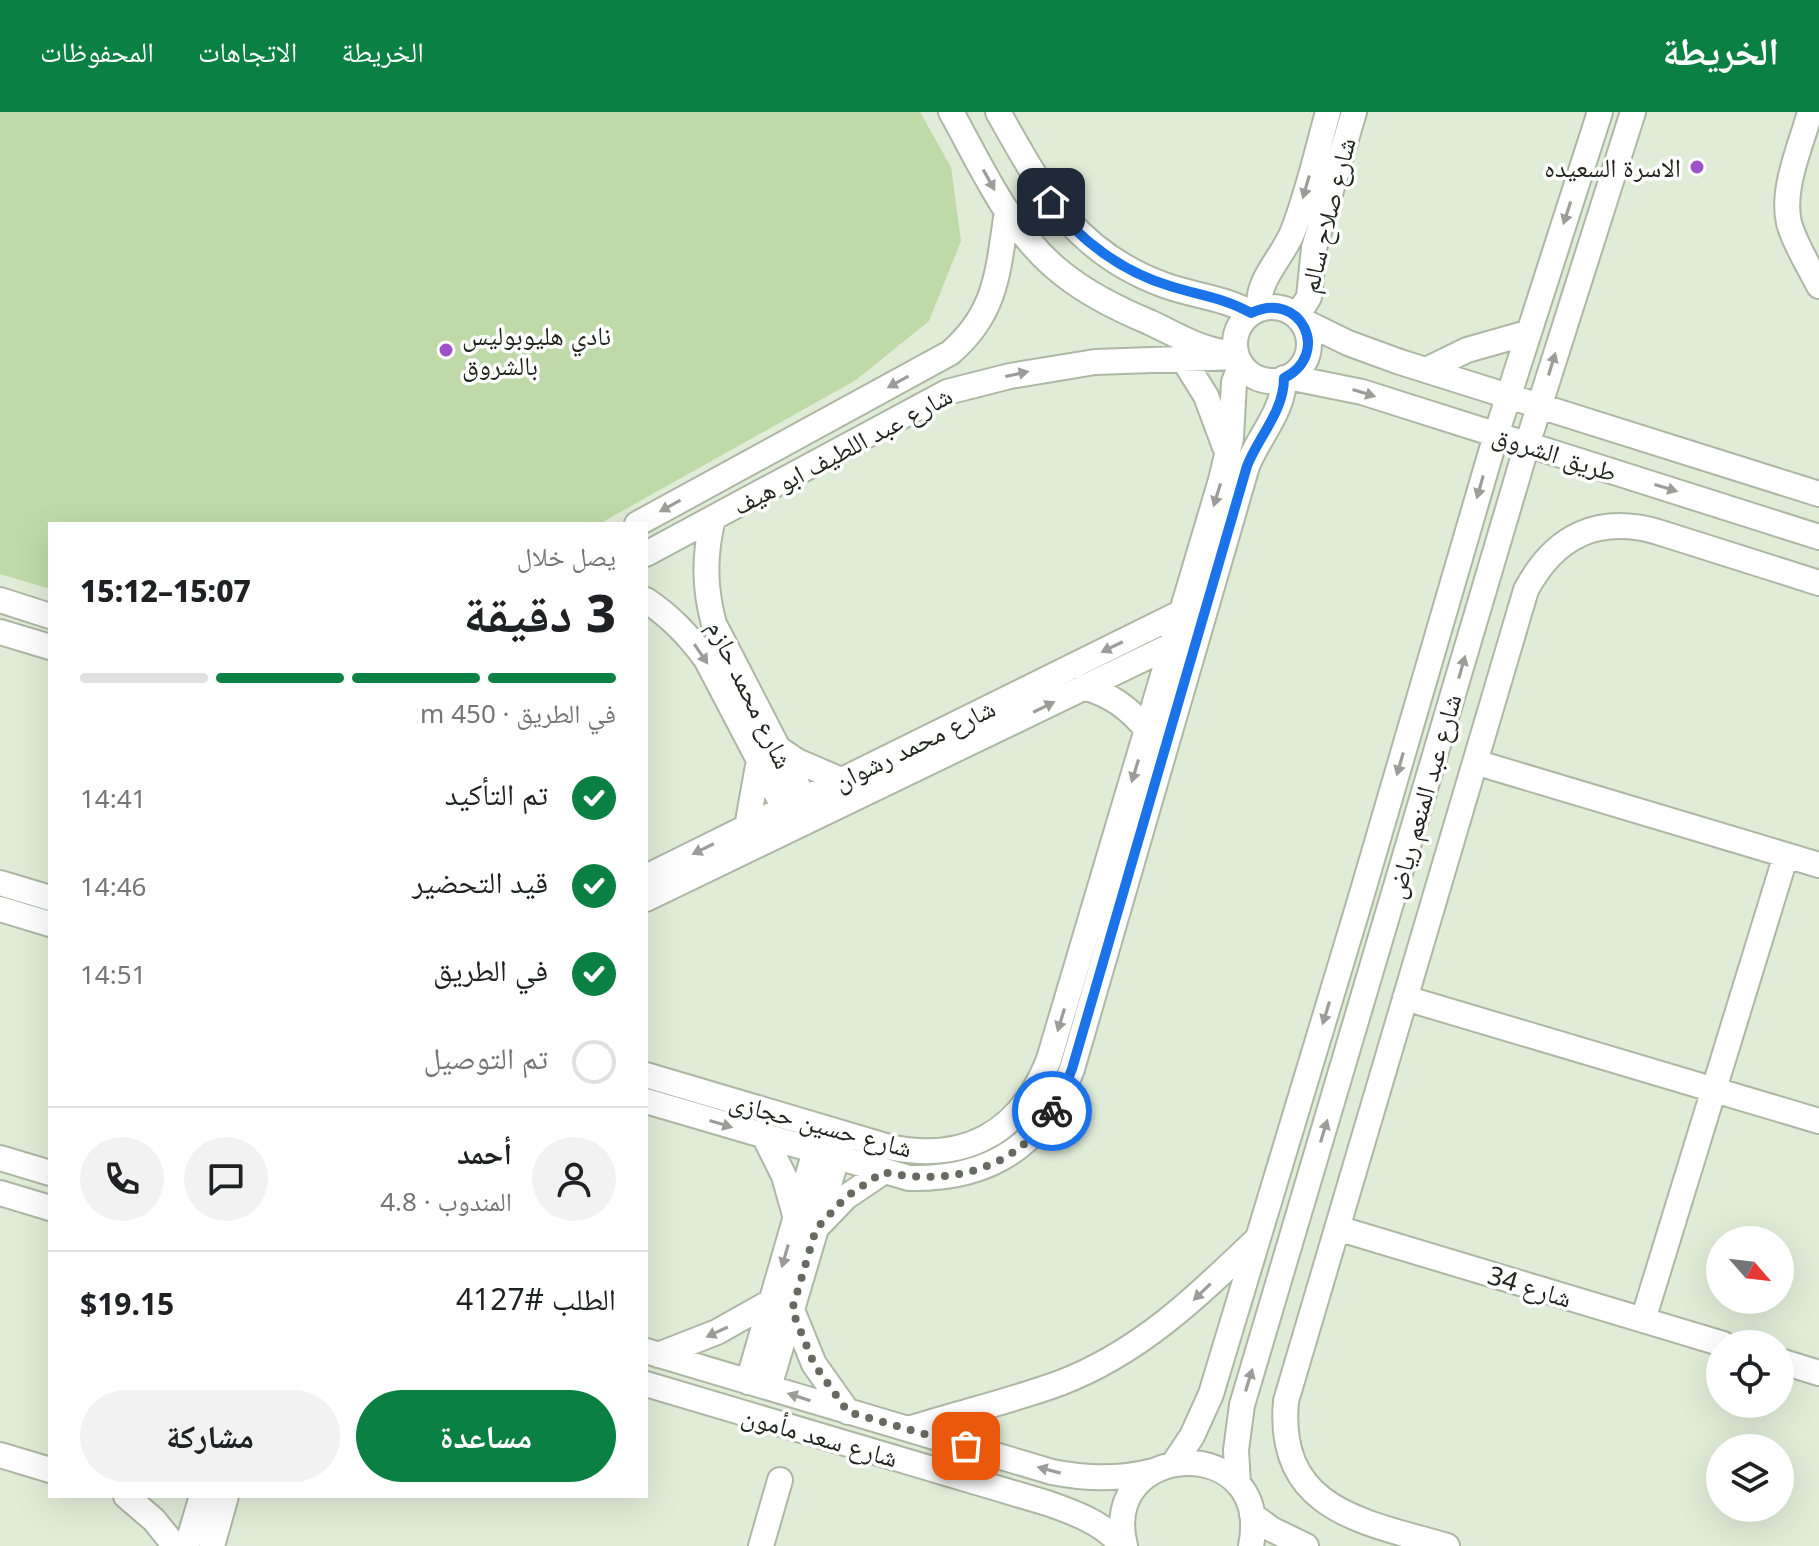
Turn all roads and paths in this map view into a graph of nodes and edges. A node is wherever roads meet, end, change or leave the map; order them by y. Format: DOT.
graph roads {
  1 [pos="951,112"];
  2 [pos="998,112"];
  3 [pos="1328,112"];
  4 [pos="1354,112"];
  5 [pos="1600,112"];
  6 [pos="1633,112"];
  7 [pos="1810,112"];
  8 [pos="1007,211"];
  9 [pos="1819,286"];
  10 [pos="1255,311"];
  11 [pos="1298,318"];
  12 [pos="1527,333"];
  13 [pos="950,353"];
  14 [pos="1238,358"];
  15 [pos="1183,359"];
  16 [pos="1426,370"];
  17 [pos="1286,377"];
  18 [pos="968,386"];
  19 [pos="1508,396"];
  20 [pos="1539,406"];
  21 [pos="1496,435"];
  22 [pos="1527,445"];
  23 [pos="1227,456"];
  24 [pos="1819,494"];
  25 [pos="713,518"];
  26 [pos="641,522"];
  27 [pos="1819,537"];
  28 [pos="648,553"];
  29 [pos="1819,583"];
  30 [pos="0,600"];
  31 [pos="648,602"];
  32 [pos="48,615"];
  33 [pos="0,632"];
  34 [pos="1181,633"];
  35 [pos="48,646"];
  36 [pos="1084,687"];
  37 [pos="1147,730"];
  38 [pos="768,754"];
  39 [pos="1475,762"];
  40 [pos="841,780"];
  41 [pos="799,813"];
  42 [pos="747,827"];
  43 [pos="1786,855"];
  44 [pos="1819,865"];
  45 [pos="648,876"];
  46 [pos="0,883"];
  47 [pos="48,897"];
  48 [pos="648,898"];
  49 [pos="1359,904"];
  50 [pos="0,909"];
  51 [pos="1389,913"];
  52 [pos="48,923"];
  53 [pos="1405,998"];
  54 [pos="648,1076"];
  55 [pos="1714,1090"];
  56 [pos="648,1102"];
  57 [pos="1819,1121"];
  58 [pos="833,1131"];
  59 [pos="764,1136"];
  60 [pos="826,1155"];
  61 [pos="0,1158"];
  62 [pos="48,1172"];
  63 [pos="883,1172"];
  64 [pos="0,1193"];
  65 [pos="48,1207"];
  66 [pos="806,1224"];
  67 [pos="1337,1228"];
  68 [pos="1258,1238"];
  69 [pos="782,1306"];
  70 [pos="1643,1320"];
  71 [pos="1706,1339"];
  72 [pos="652,1353"];
  73 [pos="1794,1365"];
  74 [pos="1819,1373"];
  75 [pos="758,1384"];
  76 [pos="648,1385"];
  77 [pos="848,1412"];
  78 [pos="1198,1426"];
  79 [pos="909,1429"];
  80 [pos="1236,1435"];
  81 [pos="0,1455"];
  82 [pos="1164,1467"];
  83 [pos="48,1469"];
  84 [pos="1094,1478"];
  85 [pos="780,1480"];
  86 [pos="1238,1484"];
  87 [pos="128,1498"];
  88 [pos="201,1498"];
  89 [pos="225,1498"];
  90 [pos="1252,1515"];
  91 [pos="1084,1518"];
  92 [pos="1295,1544"];
  93 [pos="175,1546"];
  94 [pos="187,1546"];
  95 [pos="212,1546"];
  96 [pos="761,1546"];
  97 [pos="1124,1546"];
  98 [pos="1251,1546"];
  99 [pos="1447,1546"];
  1 -- 8 [label="street, one-way"];
  2 -- 10 [label="street"];
  3 -- 10 [label="street, شارع صلاح سالم, one-way"];
  4 -- 11 [label="street, شارع صلاح سالم"];
  5 -- 12 [label="street, شارع عبد المنعم رياض, one-way"];
  20 -- 6 [label="street, شارع عبد المنعم رياض, one-way"];
  7 -- 9 [label="street"];
  8 -- 13 [label="street, شارع عبد اللطيف ابو هيف"];
  8 -- 14 [label="street"];
  10 -- 11 [label="street"];
  10 -- 14 [label="street"];
  11 -- 16 [label="street, طريق الشروق"];
  11 -- 17 [label="street"];
  12 -- 16 [label="street"];
  12 -- 19 [label="street, شارع عبد المنعم رياض"];
  13 -- 18 [label="street"];
  13 -- 26 [label="street, شارع عبد اللطيف ابو هيف, one-way"];
  14 -- 15 [label="street, شارع عبد اللطيف ابو هيف"];
  14 -- 17 [label="street"];
  14 -- 23 [label="street, شارع حسين حجازى"];
  18 -- 15 [label="street, شارع عبد اللطيف ابو هيف, one-way"];
  15 -- 23 [label="street"];
  16 -- 19 [label="street, طريق الشروق"];
  17 -- 21 [label="street, طريق الشروق, one-way"];
  17 -- 34 [label="street, شارع حسين حجازى"];
  18 -- 25 [label="street, شارع عبد اللطيف ابو هيف"];
  19 -- 20 [label="street, طريق الشروق"];
  19 -- 21 [label="street, شارع عبد المنعم رياض"];
  20 -- 22 [label="street, شارع عبد المنعم رياض"];
  20 -- 24 [label="street, طريق الشروق"];
  21 -- 22 [label="street, طريق الشروق"];
  21 -- 49 [label="street, شارع عبد المنعم رياض, one-way"];
  22 -- 27 [label="street, طريق الشروق, one-way"];
  51 -- 22 [label="street, شارع عبد المنعم رياض, one-way"];
  23 -- 34 [label="street, شارع حسين حجازى, one-way"];
  25 -- 28 [label="street, شارع عبد اللطيف ابو هيف"];
  25 -- 38 [label="street, شارع محمد حازم"];
  29 -- 39 [label="street"];
  30 -- 32 [label="street"];
  31 -- 38 [label="street, شارع محمد حازم, one-way"];
  33 -- 35 [label="street"];
  34 -- 36 [label="street, شارع محمد رشوان"];
  34 -- 37 [label="street, شارع حسين حجازى"];
  34 -- 40 [label="street, شارع محمد رشوان, one-way"];
  34 -- 63 [label="street, شارع حسين حجازى"];
  36 -- 37 [label="street"];
  41 -- 36 [label="street, شارع محمد رشوان, one-way"];
  37 -- 58 [label="street, شارع حسين حجازى, one-way"];
  38 -- 40 [label="street"];
  38 -- 41 [label="street, شارع محمد حازم"];
  38 -- 42 [label="street"];
  39 -- 43 [label="street"];
  39 -- 53 [label="street"];
  40 -- 41 [label="street, شارع محمد رشوان"];
  41 -- 42 [label="street, شارع محمد رشوان"];
  41 -- 48 [label="street, شارع محمد رشوان"];
  42 -- 45 [label="street, شارع محمد رشوان, one-way"];
  43 -- 44 [label="street"];
  43 -- 55 [label="street"];
  46 -- 47 [label="street"];
  49 -- 51 [label="street"];
  49 -- 68 [label="street, شارع عبد المنعم رياض, one-way"];
  50 -- 52 [label="street"];
  80 -- 51 [label="street, شارع عبد المنعم رياض, one-way"];
  53 -- 55 [label="street"];
  53 -- 67 [label="street"];
  54 -- 58 [label="street, شارع حسين حجازى"];
  55 -- 57 [label="street"];
  55 -- 70 [label="street"];
  56 -- 59 [label="street, شارع حسين حجازى, one-way"];
  58 -- 60 [label="street"];
  59 -- 60 [label="street, شارع حسين حجازى"];
  59 -- 66 [label="street"];
  60 -- 63 [label="street, شارع حسين حجازى"];
  60 -- 66 [label="street"];
  61 -- 62 [label="street"];
  63 -- 66 [label="street"];
  64 -- 65 [label="street"];
  66 -- 69 [label="street"];
  67 -- 70 [label="street, شارع 34"];
  67 -- 99 [label="street"];
  68 -- 78 [label="street, شارع عبد المنعم رياض"];
  68 -- 79 [label="street, one-way"];
  69 -- 72 [label="street, one-way"];
  69 -- 75 [label="street"];
  69 -- 77 [label="street"];
  70 -- 71 [label="street, شارع 34"];
  72 -- 75 [label="street, شارع سعد مأمون"];
  73 -- 74 [label="street"];
  77 -- 75 [label="street, شارع سعد مأمون, one-way"];
  76 -- 91 [label="street, شارع سعد مأمون"];
  77 -- 79 [label="street, شارع سعد مأمون"];
  78 -- 80 [label="street"];
  78 -- 82 [label="street, شارع عبد المنعم رياض"];
  84 -- 79 [label="street, شارع سعد مأمون, one-way"];
  80 -- 86 [label="street, شارع عبد المنعم رياض"];
  81 -- 83 [label="street"];
  82 -- 84 [label="street, شارع سعد مأمون"];
  82 -- 86 [label="street, شارع سعد مأمون"];
  82 -- 97 [label="street, شارع عبد المنعم رياض"];
  84 -- 91 [label="street"];
  85 -- 96 [label="street"];
  86 -- 90 [label="street"];
  87 -- 93 [label="street"];
  88 -- 94 [label="street"];
  89 -- 95 [label="street"];
  90 -- 92 [label="street"];
  90 -- 98 [label="street"];
  91 -- 97 [label="street, شارع سعد مأمون"];
}
